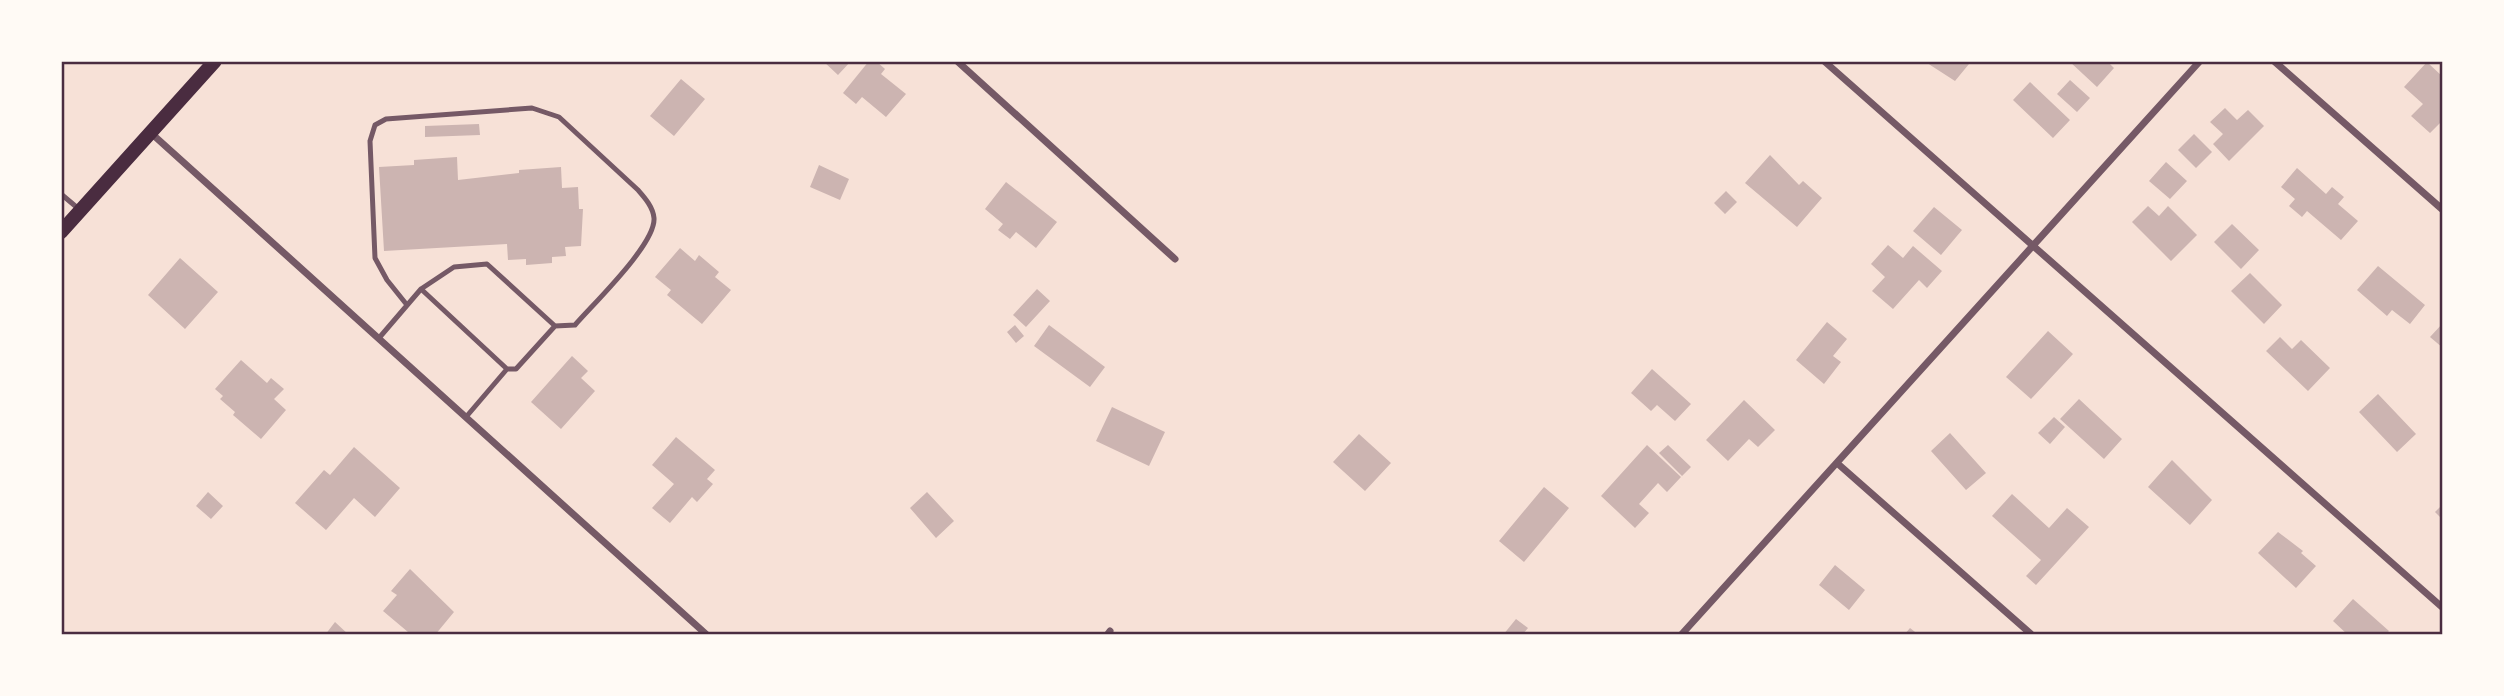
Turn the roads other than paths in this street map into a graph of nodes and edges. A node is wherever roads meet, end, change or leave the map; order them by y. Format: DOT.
graph roads {
  1 [pos="215,61"];
  2 [pos="957,61"];
  3 [pos="1824,61"];
  4 [pos="2200,61"];
  5 [pos="2274,61"];
  6 [pos="151,133"];
  7 [pos="61,194"];
  8 [pos="2443,210"];
  9 [pos="80,211"];
  10 [pos="61,232"];
  11 [pos="2033,246"];
  12 [pos="1175,258"];
  13 [pos="421,289"];
  14 [pos="407,305"];
  15 [pos="555,326"];
  16 [pos="379,338"];
  17 [pos="507,369"];
  18 [pos="466,417"];
  19 [pos="1837,463"];
  20 [pos="2443,608"];
  21 [pos="708,635"];
  22 [pos="1681,635"];
  23 [pos="2032,635"];
  1 -- 6 [label="main road"];
  2 -- 12 [label="street"];
  3 -- 11 [label="street"];
  4 -- 11 [label="street"];
  5 -- 8 [label="street"];
  6 -- 9 [label="main road"];
  6 -- 16 [label="street"];
  7 -- 9 [label="lane"];
  9 -- 10 [label="main road"];
  11 -- 19 [label="street"];
  11 -- 20 [label="street"];
  13 -- 14 [label="lane"];
  13 -- 15 [label="lane"];
  13 -- 17 [label="lane"];
  14 -- 15 [label="lane"];
  14 -- 16 [label="lane"];
  15 -- 17 [label="lane"];
  16 -- 18 [label="street"];
  17 -- 18 [label="lane"];
  18 -- 21 [label="street"];
  19 -- 22 [label="street"];
  19 -- 23 [label="street"];
}
